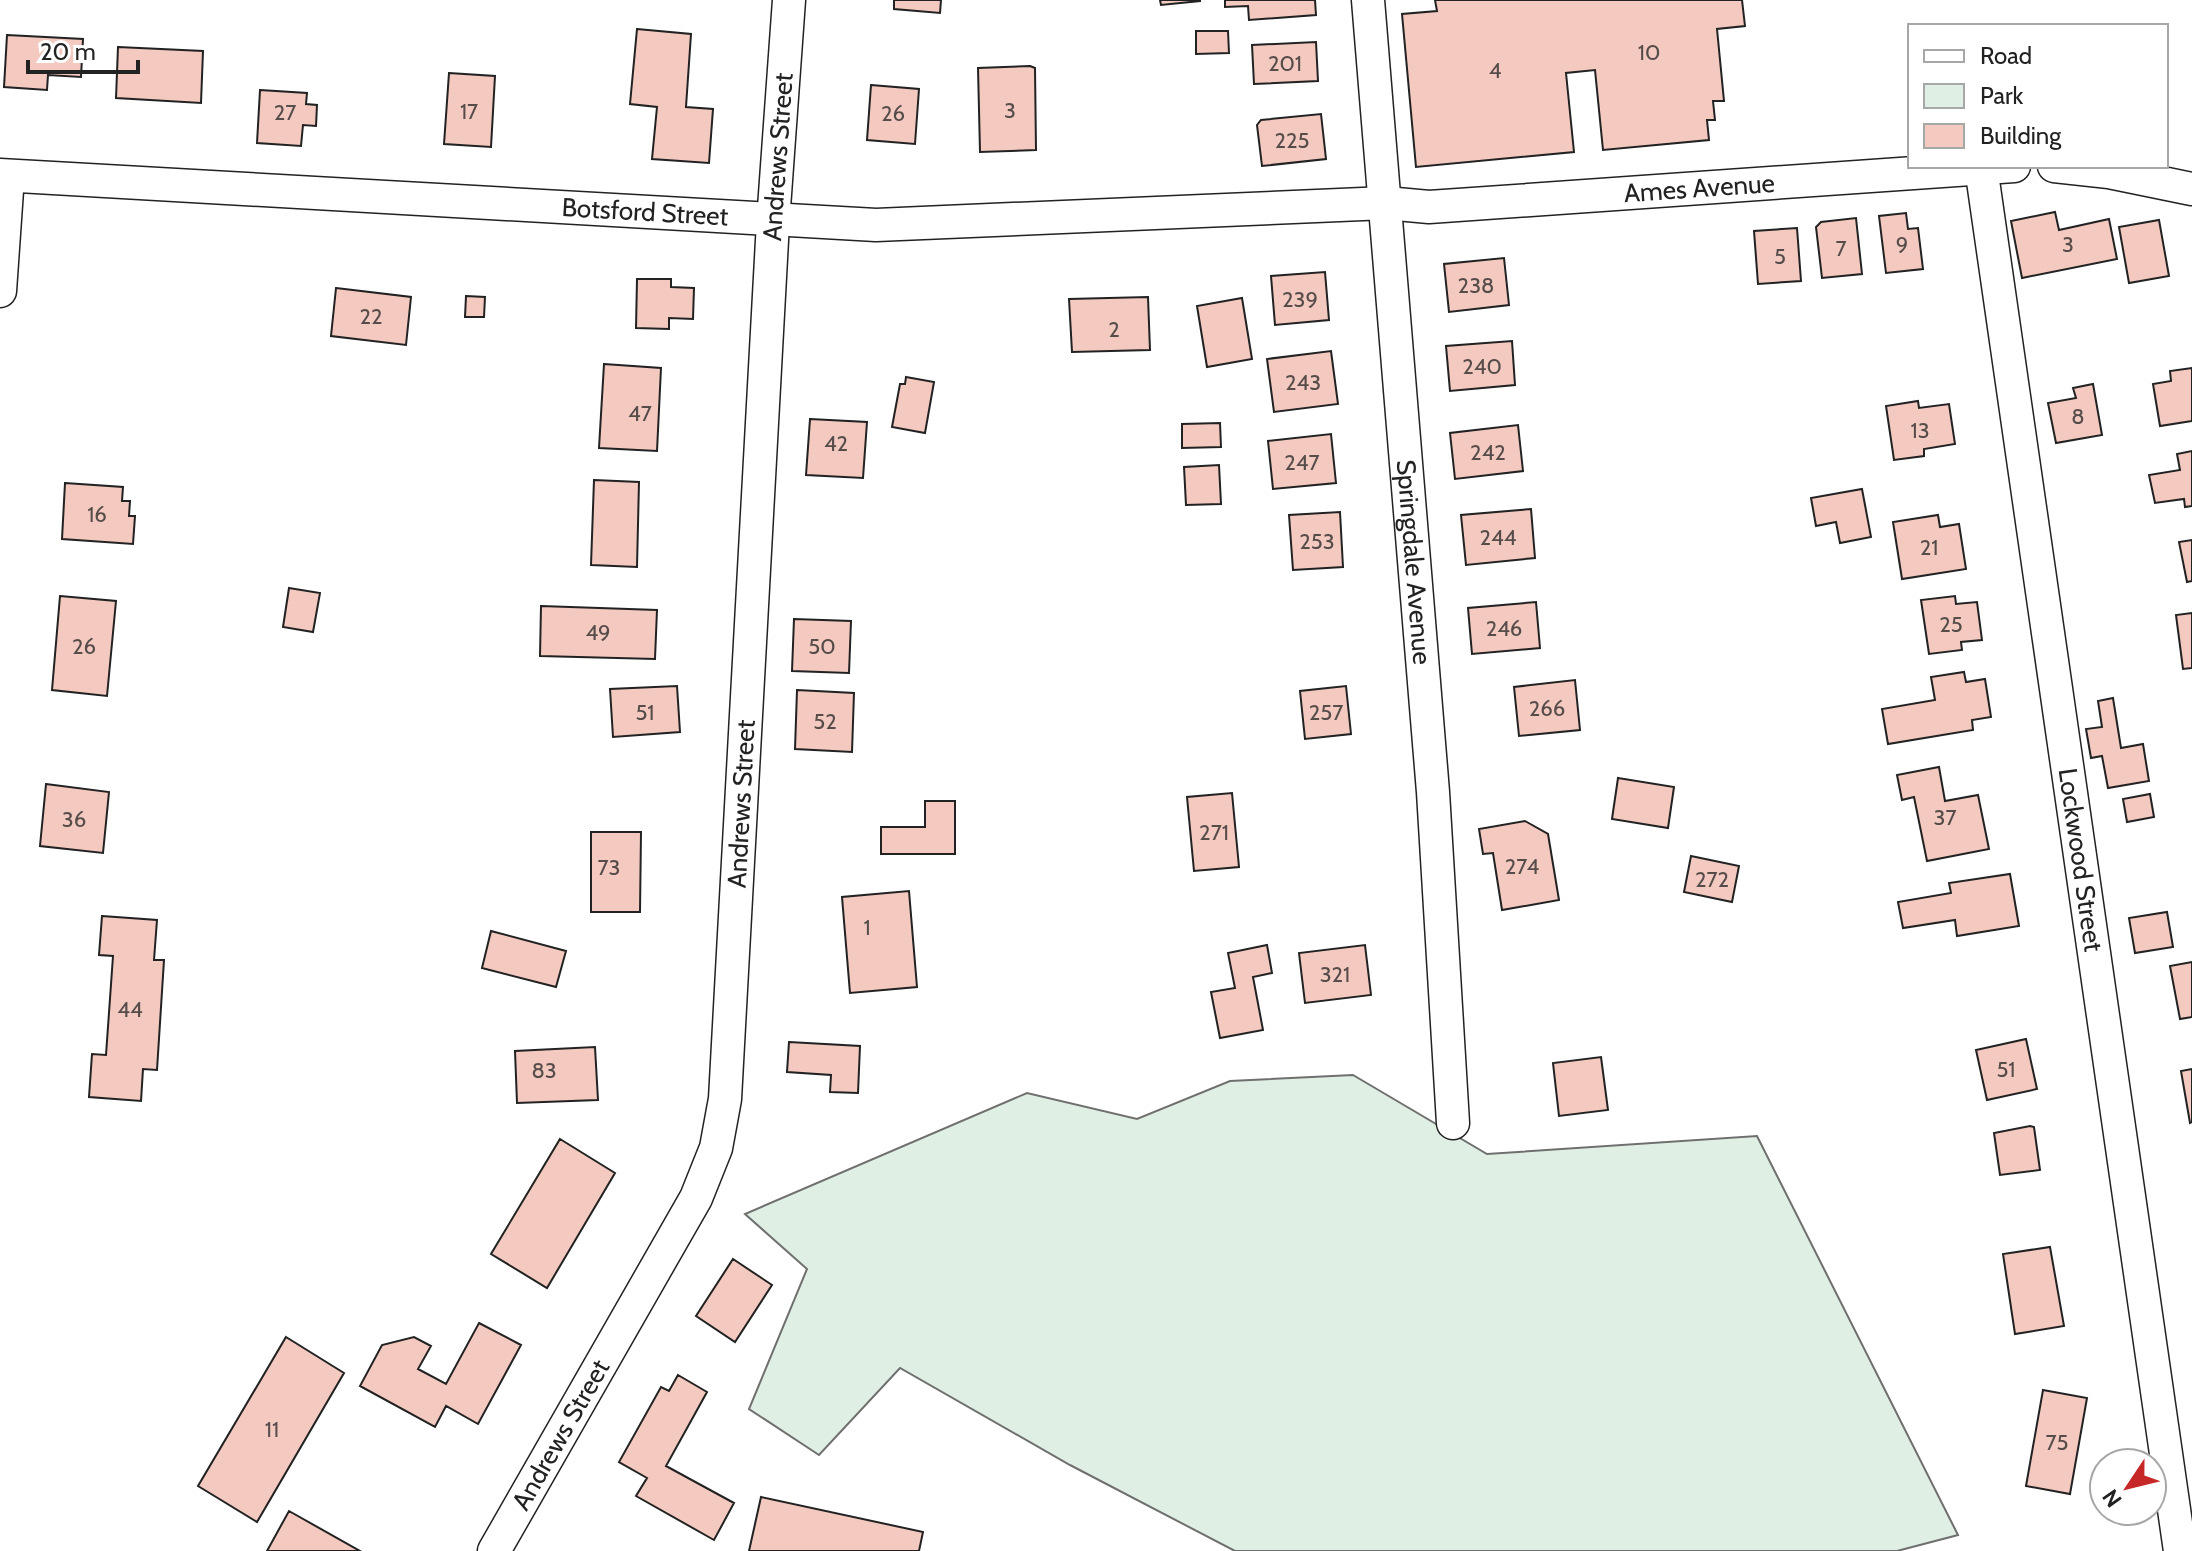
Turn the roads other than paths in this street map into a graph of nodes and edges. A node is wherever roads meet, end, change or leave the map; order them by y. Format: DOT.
graph roads {
  1 [pos="789,0"];
  2 [pos="1368,0"];
  3 [pos="1967,168"];
  4 [pos="1981,168"];
  5 [pos="2072,168"];
  6 [pos="4,175"];
  7 [pos="2192,189"];
  8 [pos="1386,203"];
  9 [pos="773,222"];
  10 [pos="0,291"];
  11 [pos="1453,1123"];
  12 [pos="502,1549"];
  13 [pos="2180,1551"];
  1 -- 9 [label="street, Andrews Street"];
  2 -- 8 [label="street, Springdale Avenue"];
  3 -- 8 [label="street, Ames Avenue"];
  4 -- 13 [label="street, Lockwood Street"];
  5 -- 7 [label="street"];
  6 -- 9 [label="street, Botsford Street"];
  6 -- 10 [label="street"];
  8 -- 9 [label="street, Botsford Street"];
  8 -- 11 [label="street, Springdale Avenue"];
  9 -- 12 [label="street, Andrews Street"];
}
